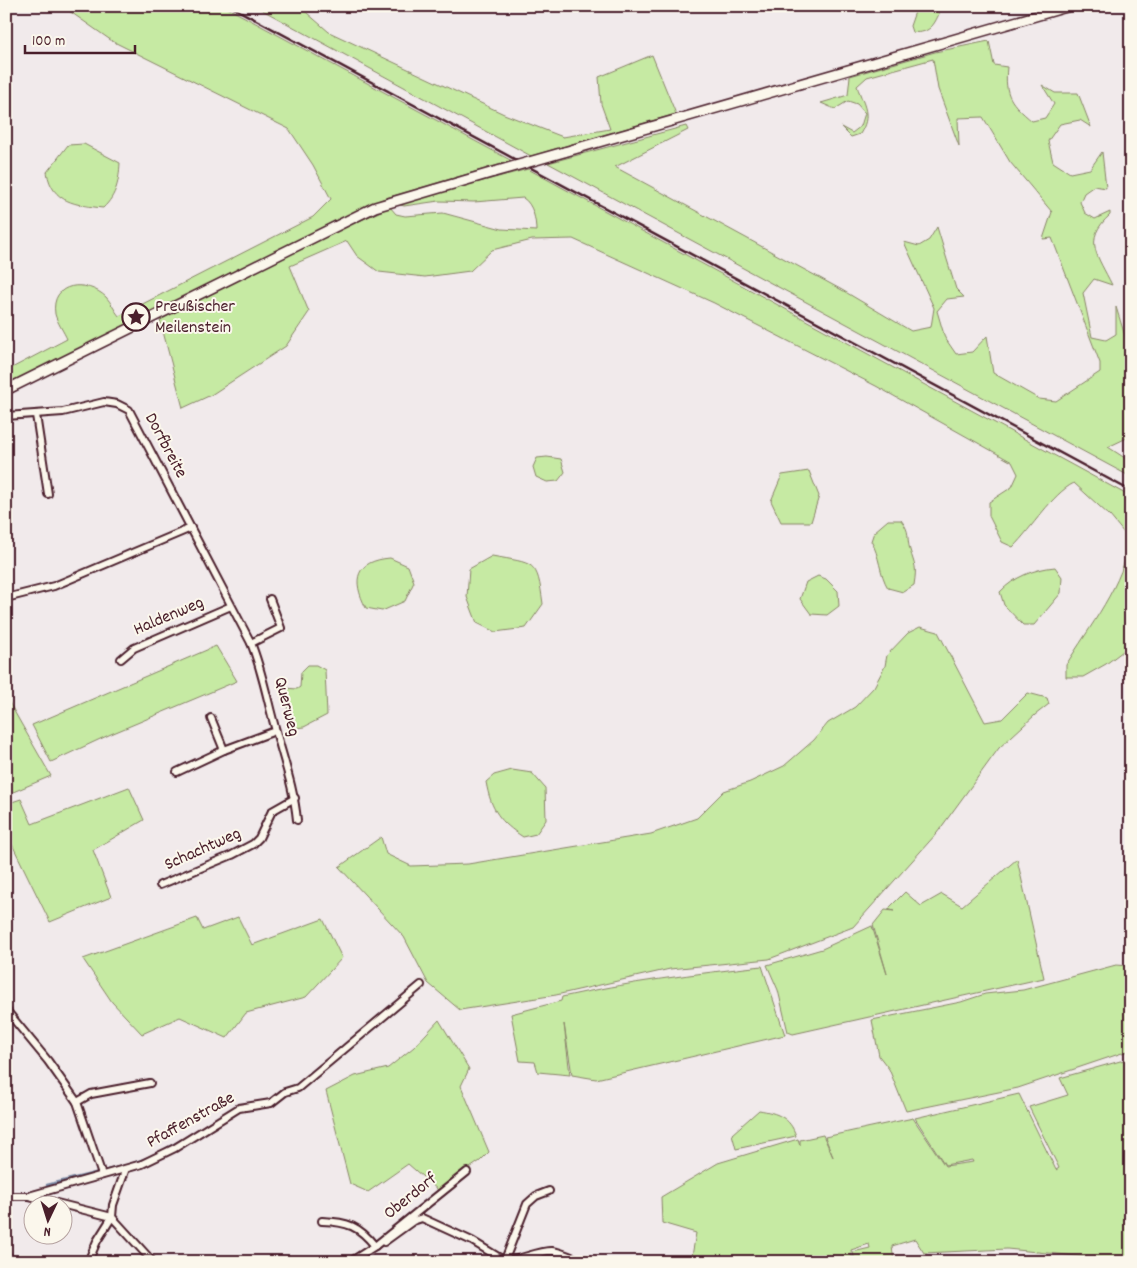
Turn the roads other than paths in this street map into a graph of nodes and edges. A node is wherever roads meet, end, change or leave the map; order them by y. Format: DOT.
graph roads {
  1 [pos="1070,6"];
  2 [pos="6,390"];
  3 [pos="36,415"];
  4 [pos="6,416"];
  5 [pos="48,494"];
  6 [pos="192,528"];
  7 [pos="6,598"];
  8 [pos="270,599"];
  9 [pos="231,606"];
  10 [pos="251,642"];
  11 [pos="121,659"];
  12 [pos="211,718"];
  13 [pos="275,730"];
  14 [pos="224,750"];
  15 [pos="177,772"];
  16 [pos="295,798"];
  17 [pos="297,820"];
  18 [pos="160,885"];
  19 [pos="421,985"];
  20 [pos="6,1010"];
  21 [pos="150,1083"];
  22 [pos="77,1102"];
  23 [pos="125,1171"];
  24 [pos="467,1172"];
  25 [pos="102,1175"];
  26 [pos="549,1191"];
  27 [pos="6,1196"];
  28 [pos="22,1196"];
  29 [pos="29,1196"];
  30 [pos="72,1207"];
  31 [pos="112,1217"];
  32 [pos="322,1221"];
  33 [pos="377,1244"];
  34 [pos="6,1255"];
  35 [pos="505,1261"];
  36 [pos="9,1262"];
  37 [pos="88,1262"];
  38 [pos="153,1262"];
  39 [pos="350,1262"];
  40 [pos="583,1262"];
  1 -- 2 [label="main road, bridge"];
  3 -- 4 [label="street, Dorfbreite"];
  3 -- 5 [label="street"];
  3 -- 6 [label="street, Dorfbreite"];
  6 -- 7 [label="street"];
  6 -- 9 [label="street, Dorfbreite"];
  8 -- 10 [label="street"];
  9 -- 10 [label="street, Querweg"];
  9 -- 11 [label="street, Haldenweg"];
  10 -- 13 [label="street, Querweg"];
  12 -- 14 [label="street"];
  13 -- 14 [label="street"];
  13 -- 16 [label="street, Querweg"];
  14 -- 15 [label="street"];
  16 -- 17 [label="street, Querweg"];
  16 -- 18 [label="street, Schachtweg"];
  19 -- 23 [label="street, Pfaffenstraße"];
  20 -- 22 [label="street"];
  21 -- 22 [label="street"];
  22 -- 25 [label="street"];
  23 -- 25 [label="street, Pfaffenstraße"];
  23 -- 31 [label="street"];
  24 -- 33 [label="street, Oberdorf"];
  25 -- 29 [label="street, Pfaffenstraße"];
  26 -- 35 [label="street"];
  27 -- 28 [label="street"];
  30 -- 31 [label="street"];
  31 -- 37 [label="street"];
  31 -- 38 [label="street"];
  32 -- 33 [label="street"];
  33 -- 35 [label="street"];
  33 -- 39 [label="street, Oberdorf"];
  34 -- 36 [label="main road"];
  35 -- 40 [label="street"];
}
